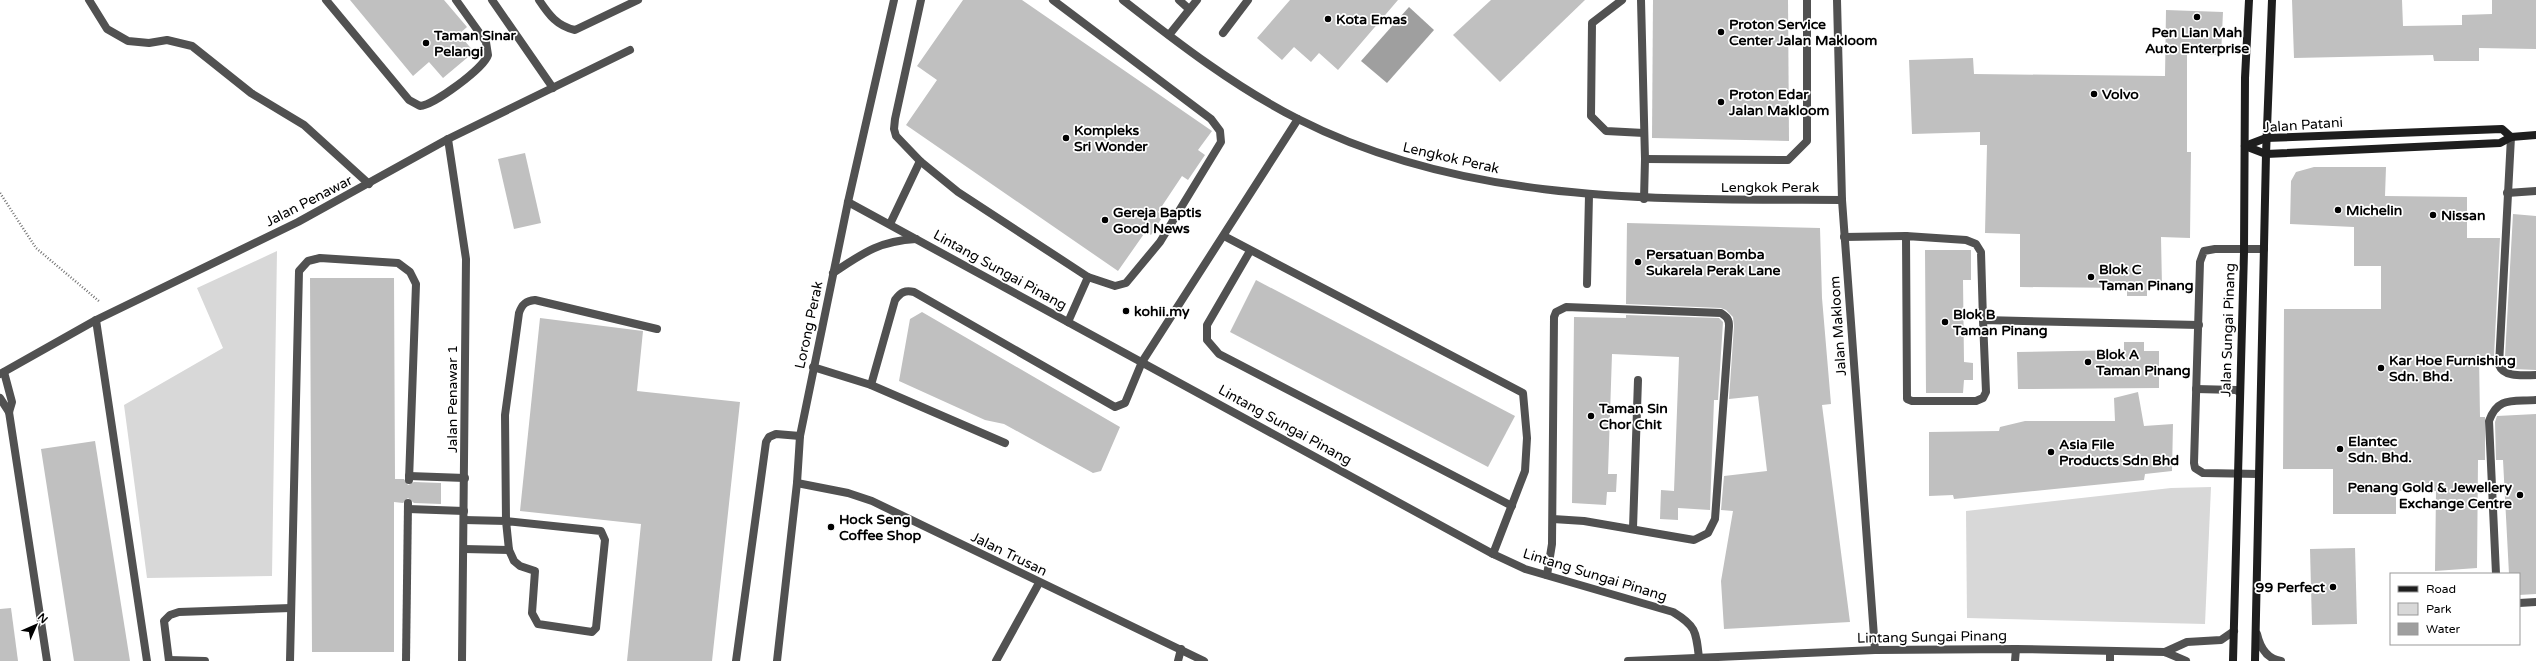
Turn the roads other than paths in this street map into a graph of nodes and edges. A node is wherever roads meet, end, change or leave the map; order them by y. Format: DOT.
graph roads {
  1 [pos="89,0"];
  2 [pos="326,0"];
  3 [pos="456,0"];
  4 [pos="492,0"];
  5 [pos="539,0"];
  6 [pos="638,0"];
  7 [pos="894,0"];
  8 [pos="921,0"];
  9 [pos="1053,0"];
  10 [pos="1123,0"];
  11 [pos="1179,0"];
  12 [pos="1197,0"];
  13 [pos="1248,0"];
  14 [pos="1622,0"];
  15 [pos="1641,0"];
  16 [pos="1807,0"];
  17 [pos="1837,0"];
  18 [pos="2249,0"];
  19 [pos="2272,0"];
  20 [pos="1189,9"];
  21 [pos="1223,33"];
  22 [pos="1168,35"];
  23 [pos="630,50"];
  24 [pos="553,88"];
  25 [pos="1298,119"];
  26 [pos="1644,133"];
  27 [pos="2536,135"];
  28 [pos="2511,137"];
  29 [pos="2266,138"];
  30 [pos="448,139"];
  31 [pos="2245,146"];
  32 [pos="2266,154"];
  33 [pos="1645,159"];
  34 [pos="920,161"];
  35 [pos="369,184"];
  36 [pos="2536,191"];
  37 [pos="2507,193"];
  38 [pos="1589,195"];
  39 [pos="1644,199"];
  40 [pos="1842,200"];
  41 [pos="848,202"];
  42 [pos="890,224"];
  43 [pos="1224,236"];
  44 [pos="1906,236"];
  45 [pos="1844,237"];
  46 [pos="916,239"];
  47 [pos="2264,249"];
  48 [pos="2244,250"];
  49 [pos="1250,251"];
  50 [pos="833,273"];
  51 [pos="1088,277"];
  52 [pos="1587,284"];
  53 [pos="96,320"];
  54 [pos="1983,320"];
  55 [pos="1068,322"];
  56 [pos="2199,325"];
  57 [pos="657,330"];
  58 [pos="1142,362"];
  59 [pos="813,367"];
  60 [pos="2,373"];
  61 [pos="2536,375"];
  62 [pos="1638,380"];
  63 [pos="871,385"];
  64 [pos="2196,389"];
  65 [pos="2239,392"];
  66 [pos="0,398"];
  67 [pos="2536,400"];
  68 [pos="9,412"];
  69 [pos="800,436"];
  70 [pos="1005,443"];
  71 [pos="2237,472"];
  72 [pos="2260,474"];
  73 [pos="465,478"];
  74 [pos="797,483"];
  75 [pos="1512,506"];
  76 [pos="464,511"];
  77 [pos="1553,519"];
  78 [pos="464,520"];
  79 [pos="506,521"];
  80 [pos="1633,528"];
  81 [pos="464,549"];
  82 [pos="509,550"];
  83 [pos="1493,554"];
  84 [pos="2496,573"];
  85 [pos="1547,575"];
  86 [pos="1039,583"];
  87 [pos="2536,602"];
  88 [pos="2520,603"];
  89 [pos="292,608"];
  90 [pos="2255,628"];
  91 [pos="2234,631"];
  92 [pos="1181,649"];
  93 [pos="2016,649"];
  94 [pos="1875,650"];
  95 [pos="2110,652"];
  96 [pos="2165,652"];
  97 [pos="1699,658"];
  98 [pos="169,660"];
  99 [pos="47,661"];
  100 [pos="147,661"];
  101 [pos="205,661"];
  102 [pos="290,661"];
  103 [pos="406,661"];
  104 [pos="462,661"];
  105 [pos="736,661"];
  106 [pos="777,661"];
  107 [pos="996,661"];
  108 [pos="1178,661"];
  109 [pos="1204,661"];
  110 [pos="1628,661"];
  111 [pos="2014,661"];
  112 [pos="2110,661"];
  113 [pos="2186,661"];
  114 [pos="2234,661"];
  115 [pos="2255,661"];
  116 [pos="2281,661"];
  1 -- 35 [label="street"];
  2 -- 3 [label="street"];
  4 -- 24 [label="street"];
  5 -- 6 [label="street"];
  7 -- 41 [label="street, Lorong Perak"];
  8 -- 34 [label="street"];
  9 -- 51 [label="street"];
  10 -- 22 [label="street, Lengkok Perak"];
  11 -- 20 [label="street"];
  12 -- 20 [label="street"];
  13 -- 21 [label="street"];
  14 -- 26 [label="street"];
  15 -- 26 [label="street"];
  16 -- 33 [label="street"];
  17 -- 40 [label="street, Jalan Makloom"];
  18 -- 31 [label="main road, Jalan Sungai Pinang"];
  19 -- 29 [label="main road"];
  20 -- 22 [label="street"];
  22 -- 25 [label="street, Lengkok Perak"];
  23 -- 24 [label="street, Jalan Penawar"];
  24 -- 30 [label="street, Jalan Penawar"];
  25 -- 38 [label="street, Lengkok Perak"];
  25 -- 43 [label="street"];
  26 -- 33 [label="street"];
  27 -- 28 [label="main road, Jalan Patani"];
  28 -- 29 [label="main road, Jalan Patani"];
  28 -- 32 [label="main road, Jalan Patani"];
  28 -- 37 [label="street"];
  29 -- 31 [label="main road, Jalan Patani"];
  29 -- 32 [label="main road"];
  30 -- 35 [label="street, Jalan Penawar"];
  30 -- 73 [label="street, Jalan Penawar 1"];
  31 -- 32 [label="main road, Jalan Patani"];
  31 -- 48 [label="main road, Jalan Sungai Pinang"];
  32 -- 47 [label="main road"];
  33 -- 39 [label="street"];
  34 -- 42 [label="street"];
  34 -- 51 [label="street"];
  35 -- 53 [label="street, Jalan Penawar"];
  36 -- 37 [label="street"];
  37 -- 61 [label="street"];
  38 -- 39 [label="street, Lengkok Perak"];
  38 -- 52 [label="street"];
  39 -- 40 [label="street, Lengkok Perak"];
  40 -- 45 [label="street, Jalan Makloom"];
  41 -- 42 [label="street, Lintang Sungai Pinang"];
  41 -- 50 [label="street, Lorong Perak"];
  42 -- 46 [label="street, Lintang Sungai Pinang"];
  43 -- 49 [label="street"];
  43 -- 58 [label="street"];
  44 -- 45 [label="street"];
  44 -- 54 [label="street"];
  44 -- 54 [label="street"];
  45 -- 94 [label="street, Jalan Makloom"];
  46 -- 50 [label="street"];
  46 -- 55 [label="street, Lintang Sungai Pinang"];
  47 -- 48 [label="street"];
  47 -- 72 [label="main road"];
  48 -- 56 [label="street"];
  48 -- 65 [label="main road, Jalan Sungai Pinang"];
  49 -- 75 [label="street"];
  49 -- 75 [label="street"];
  50 -- 59 [label="street, Lorong Perak"];
  51 -- 55 [label="street"];
  53 -- 60 [label="street, Jalan Penawar"];
  53 -- 100 [label="street"];
  54 -- 56 [label="street"];
  55 -- 58 [label="street, Lintang Sungai Pinang"];
  56 -- 64 [label="street"];
  57 -- 79 [label="street"];
  58 -- 63 [label="street"];
  58 -- 83 [label="street, Lintang Sungai Pinang"];
  59 -- 63 [label="street"];
  59 -- 69 [label="street, Lorong Perak"];
  60 -- 68 [label="street"];
  62 -- 80 [label="street"];
  63 -- 70 [label="street"];
  64 -- 65 [label="street"];
  64 -- 71 [label="street"];
  65 -- 71 [label="main road, Jalan Sungai Pinang"];
  66 -- 68 [label="street"];
  67 -- 84 [label="street"];
  68 -- 99 [label="street"];
  69 -- 74 [label="street, Lorong Perak"];
  69 -- 105 [label="street"];
  71 -- 72 [label="street"];
  71 -- 91 [label="main road, Jalan Sungai Pinang"];
  72 -- 90 [label="main road"];
  73 -- 76 [label="street, Jalan Penawar 1"];
  73 -- 89 [label="street"];
  74 -- 86 [label="street, Jalan Trusan"];
  74 -- 106 [label="street, Lorong Perak"];
  75 -- 83 [label="street"];
  76 -- 78 [label="street, Jalan Penawar 1"];
  76 -- 103 [label="street"];
  77 -- 80 [label="street"];
  77 -- 80 [label="street"];
  77 -- 85 [label="street"];
  78 -- 79 [label="street"];
  78 -- 81 [label="street, Jalan Penawar 1"];
  79 -- 82 [label="street"];
  79 -- 82 [label="street"];
  81 -- 82 [label="street"];
  81 -- 104 [label="street, Jalan Penawar 1"];
  83 -- 85 [label="street, Lintang Sungai Pinang"];
  85 -- 97 [label="street, Lintang Sungai Pinang"];
  86 -- 92 [label="street, Jalan Trusan"];
  86 -- 107 [label="street"];
  87 -- 88 [label="street"];
  89 -- 98 [label="street"];
  89 -- 102 [label="street"];
  90 -- 115 [label="main road"];
  90 -- 116 [label="street"];
  91 -- 96 [label="street, Lintang Sungai Pinang"];
  91 -- 114 [label="main road, Jalan Sungai Pinang"];
  92 -- 108 [label="street"];
  92 -- 109 [label="street, Jalan Trusan"];
  93 -- 94 [label="street, Lintang Sungai Pinang"];
  93 -- 95 [label="street, Lintang Sungai Pinang"];
  93 -- 111 [label="street"];
  94 -- 97 [label="street, Lintang Sungai Pinang"];
  95 -- 96 [label="street, Lintang Sungai Pinang"];
  95 -- 112 [label="street"];
  96 -- 113 [label="street, Lintang Sungai Pinang"];
  97 -- 110 [label="street, Lintang Sungai Pinang"];
  98 -- 101 [label="street"];
}
